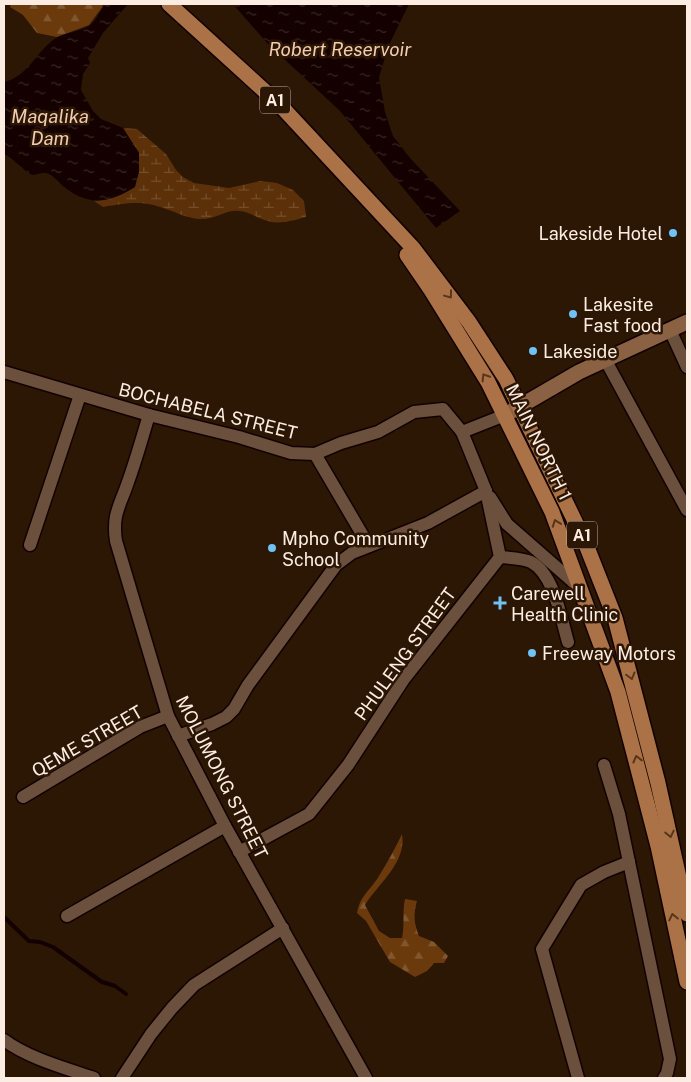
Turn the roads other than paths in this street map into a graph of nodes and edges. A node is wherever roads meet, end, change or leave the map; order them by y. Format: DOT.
graph roads {
  1 [pos="169,4"];
  2 [pos="372,204"];
  3 [pos="687,322"];
  4 [pos="670,330"];
  5 [pos="606,361"];
  6 [pos="687,368"];
  7 [pos="4,372"];
  8 [pos="80,395"];
  9 [pos="520,407"];
  10 [pos="149,415"];
  11 [pos="505,415"];
  12 [pos="462,432"];
  13 [pos="315,454"];
  14 [pos="486,491"];
  15 [pos="687,510"];
  16 [pos="30,545"];
  17 [pos="368,546"];
  18 [pos="500,558"];
  19 [pos="580,587"];
  20 [pos="568,642"];
  21 [pos="168,716"];
  22 [pos="178,736"];
  23 [pos="604,765"];
  24 [pos="24,797"];
  25 [pos="224,826"];
  26 [pos="239,852"];
  27 [pos="629,862"];
  28 [pos="687,914"];
  29 [pos="67,916"];
  30 [pos="283,928"];
  31 [pos="687,982"];
  32 [pos="4,1040"];
  33 [pos="94,1078"];
  34 [pos="122,1078"];
  35 [pos="366,1078"];
  36 [pos="578,1078"];
  37 [pos="664,1078"];
  1 -- 2 [label="main road, MAIN NORTH 1 / A1"];
  2 -- 9 [label="main road, MAIN NORTH 1 / A1, one-way"];
  11 -- 2 [label="main road, MAIN NORTH 1 / A1, one-way"];
  3 -- 4 [label="main road"];
  4 -- 5 [label="main road"];
  4 -- 6 [label="street"];
  5 -- 9 [label="main road"];
  5 -- 15 [label="street"];
  7 -- 8 [label="street, BOCHABELA STREET"];
  8 -- 10 [label="street, BOCHABELA STREET"];
  8 -- 16 [label="street"];
  9 -- 11 [label="main road"];
  9 -- 28 [label="main road, MAIN NORTH 1 / A1, one-way"];
  10 -- 13 [label="street, BOCHABELA STREET"];
  10 -- 21 [label="street, MOLUMONG STREET"];
  11 -- 12 [label="street"];
  19 -- 11 [label="main road, MAIN NORTH 1 / A1, one-way"];
  12 -- 13 [label="street, BOCHABELA STREET"];
  12 -- 14 [label="street"];
  13 -- 17 [label="street"];
  14 -- 17 [label="street"];
  14 -- 18 [label="street"];
  14 -- 19 [label="street"];
  17 -- 22 [label="street"];
  18 -- 20 [label="street"];
  18 -- 26 [label="street, PHULENG STREET"];
  31 -- 19 [label="main road, MAIN NORTH 1 / A1, one-way"];
  21 -- 22 [label="street, MOLUMONG STREET"];
  21 -- 24 [label="street, QEME STREET"];
  22 -- 25 [label="street, MOLUMONG STREET"];
  23 -- 27 [label="street"];
  25 -- 26 [label="street, MOLUMONG STREET"];
  25 -- 29 [label="street"];
  26 -- 30 [label="street, MOLUMONG STREET"];
  27 -- 36 [label="street"];
  27 -- 37 [label="street"];
  30 -- 34 [label="street"];
  30 -- 35 [label="street, MOLUMONG STREET"];
  32 -- 33 [label="street"];
}
